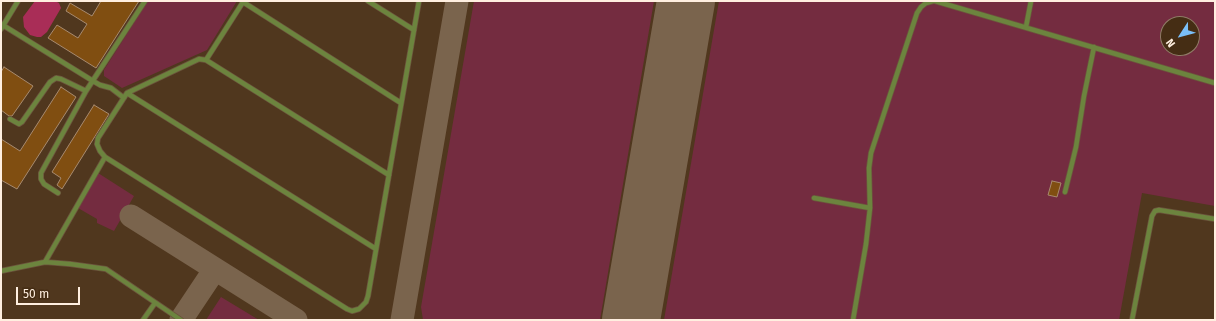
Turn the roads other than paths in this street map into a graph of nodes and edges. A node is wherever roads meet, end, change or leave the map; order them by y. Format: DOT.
graph roads {
  1 [pos="18,1"];
  2 [pos="145,1"];
  3 [pos="368,1"];
  4 [pos="419,1"];
  5 [pos="934,1"];
  6 [pos="1031,1"];
  7 [pos="2,26"];
  8 [pos="1026,27"];
  9 [pos="414,30"];
  10 [pos="1094,47"];
  11 [pos="206,60"];
  12 [pos="93,81"];
  13 [pos="1215,83"];
  14 [pos="86,91"];
  15 [pos="127,93"];
  16 [pos="124,98"];
  17 [pos="401,103"];
  18 [pos="10,119"];
  19 [pos="105,156"];
  20 [pos="389,175"];
  21 [pos="1065,192"];
  22 [pos="58,193"];
  23 [pos="814,198"];
  24 [pos="870,208"];
  25 [pos="1215,219"];
  26 [pos="376,249"];
  27 [pos="45,262"];
  28 [pos="1,271"];
  29 [pos="155,303"];
  30 [pos="143,320"];
  31 [pos="181,320"];
  32 [pos="853,320"];
  33 [pos="1132,320"];
  1 -- 7 [label="lane"];
  2 -- 12 [label="lane"];
  3 -- 9 [label="lane"];
  4 -- 9 [label="lane"];
  5 -- 8 [label="lane"];
  5 -- 24 [label="lane"];
  6 -- 8 [label="lane"];
  7 -- 12 [label="lane"];
  8 -- 10 [label="lane"];
  9 -- 17 [label="lane"];
  10 -- 13 [label="lane"];
  10 -- 21 [label="lane"];
  11 -- 15 [label="lane"];
  11 -- 17 [label="lane"];
  11 -- 20 [label="lane"];
  12 -- 14 [label="lane"];
  12 -- 16 [label="lane"];
  14 -- 18 [label="lane"];
  14 -- 22 [label="lane"];
  15 -- 16 [label="lane"];
  15 -- 26 [label="lane"];
  16 -- 19 [label="lane"];
  17 -- 20 [label="lane"];
  19 -- 26 [label="lane"];
  19 -- 27 [label="lane"];
  20 -- 26 [label="lane"];
  23 -- 24 [label="lane"];
  24 -- 32 [label="lane"];
  25 -- 33 [label="lane"];
  27 -- 28 [label="lane"];
  27 -- 29 [label="lane"];
  29 -- 30 [label="lane"];
  29 -- 31 [label="lane"];
}
